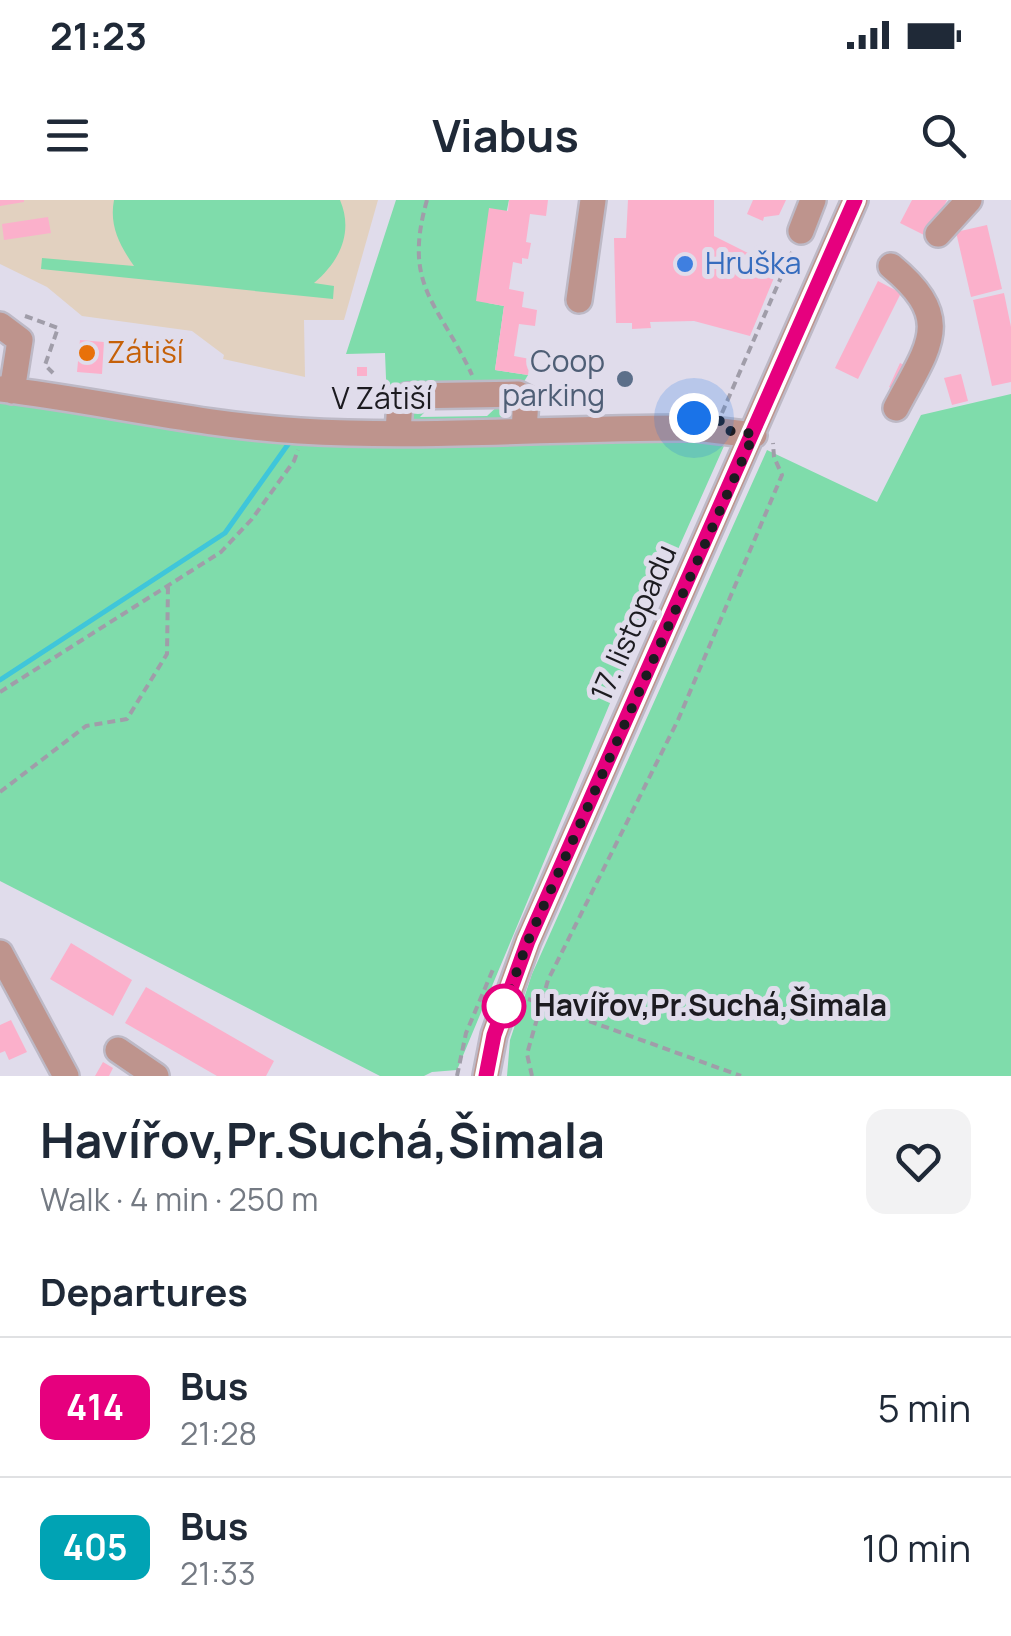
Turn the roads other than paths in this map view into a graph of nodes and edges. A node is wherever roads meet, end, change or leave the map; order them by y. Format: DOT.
graph roads {
  1 [pos="593,200"];
  2 [pos="813,200"];
  3 [pos="855,200"];
  4 [pos="969,200"];
  5 [pos="801,232"];
  6 [pos="938,234"];
  7 [pos="890,266"];
  8 [pos="579,300"];
  9 [pos="12,326"];
  10 [pos="6,390"];
  11 [pos="896,408"];
  12 [pos="524,431"];
  13 [pos="398,432"];
  14 [pos="764,432"];
  15 [pos="0,953"];
  16 [pos="118,1050"];
  17 [pos="66,1076"];
  18 [pos="156,1076"];
  19 [pos="486,1076"];
  1 -- 8 [label="street"];
  2 -- 5 [label="street"];
  3 -- 14 [label="street, 17. listopadu"];
  4 -- 6 [label="street"];
  7 -- 11 [label="street"];
  9 -- 10 [label="street"];
  10 -- 13 [label="street, V Zátiší"];
  12 -- 13 [label="street, V Zátiší"];
  12 -- 13 [label="street"];
  12 -- 14 [label="street, V Zátiší"];
  14 -- 19 [label="street, 17. listopadu"];
  15 -- 17 [label="street"];
  16 -- 18 [label="street"];
}
